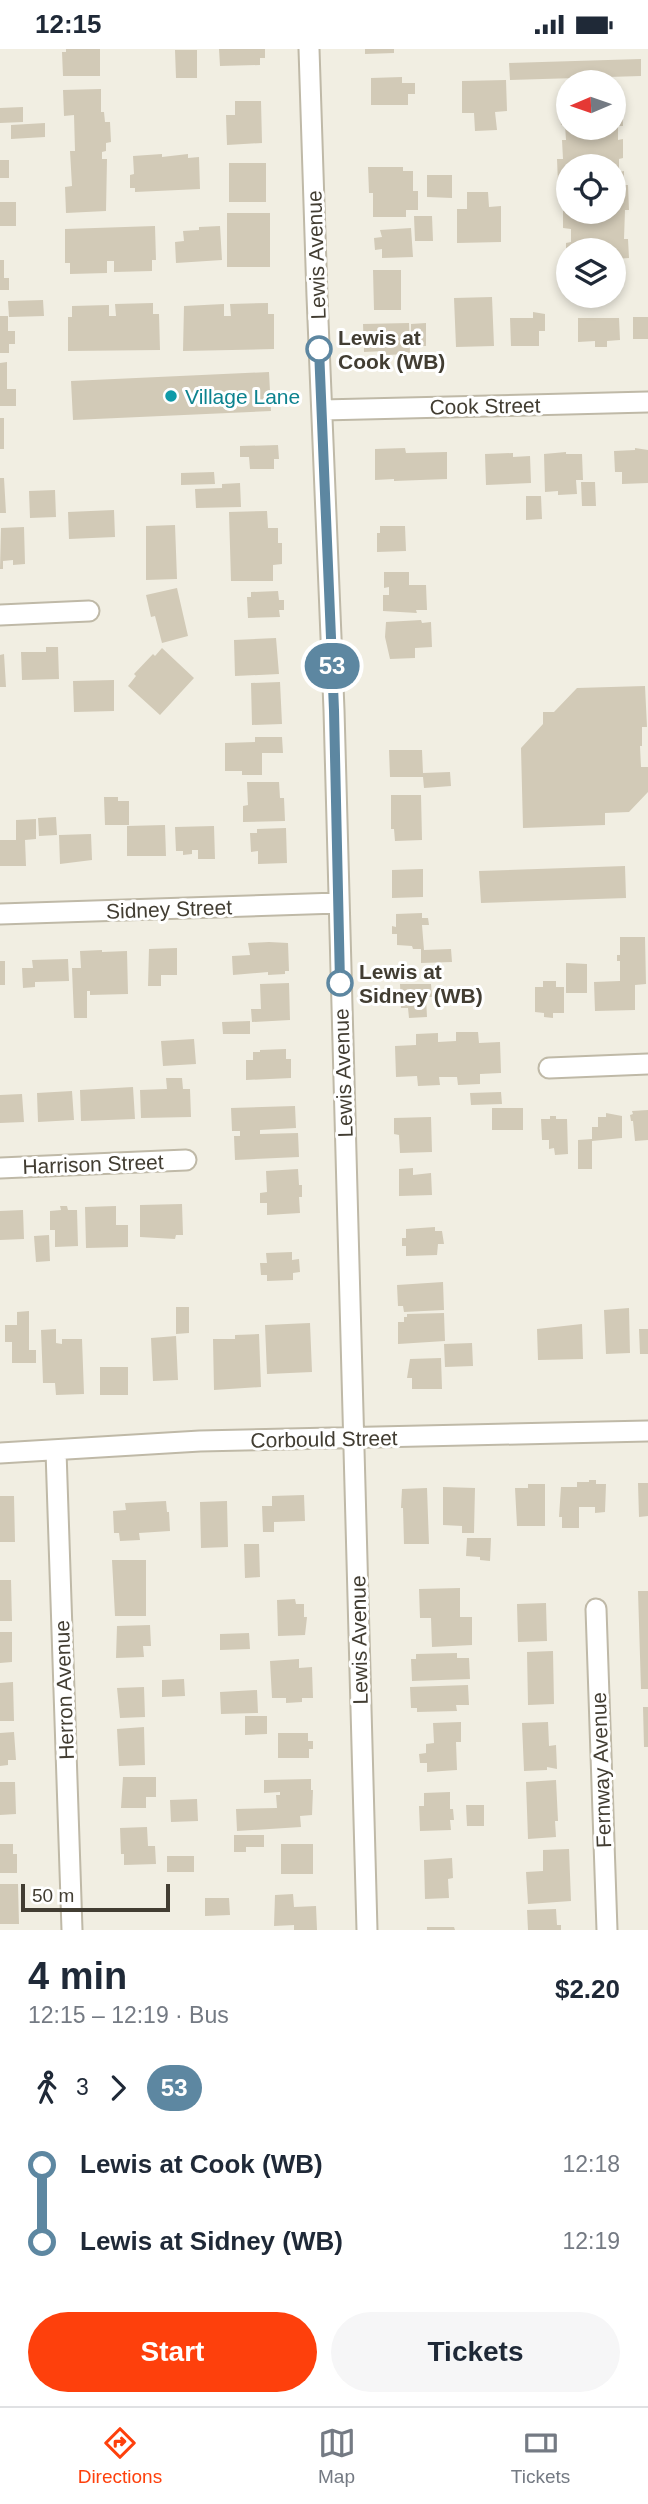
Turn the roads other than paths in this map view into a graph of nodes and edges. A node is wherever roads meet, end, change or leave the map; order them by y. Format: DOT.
graph roads {
  1 [pos="309,49"];
  2 [pos="648,403"];
  3 [pos="321,410"];
  4 [pos="89,611"];
  5 [pos="0,615"];
  6 [pos="338,903"];
  7 [pos="0,914"];
  8 [pos="648,1064"];
  9 [pos="549,1068"];
  10 [pos="186,1160"];
  11 [pos="0,1168"];
  12 [pos="648,1431"];
  13 [pos="354,1438"];
  14 [pos="56,1451"];
  15 [pos="0,1454"];
  16 [pos="596,1609"];
  17 [pos="72,1930"];
  18 [pos="367,1930"];
  19 [pos="607,1930"];
  1 -- 3 [label="street, Lewis Avenue"];
  2 -- 3 [label="street, Cook Street"];
  3 -- 6 [label="street, Lewis Avenue"];
  4 -- 5 [label="street"];
  6 -- 7 [label="street, Sidney Street"];
  6 -- 13 [label="street, Lewis Avenue"];
  8 -- 9 [label="street"];
  10 -- 11 [label="street, Harrison Street"];
  12 -- 13 [label="street, Corbould Street"];
  13 -- 14 [label="street, Corbould Street"];
  13 -- 18 [label="street, Lewis Avenue"];
  14 -- 15 [label="street, Corbould Street"];
  14 -- 17 [label="street, Herron Avenue"];
  16 -- 19 [label="street, Fernway Avenue"];
}
